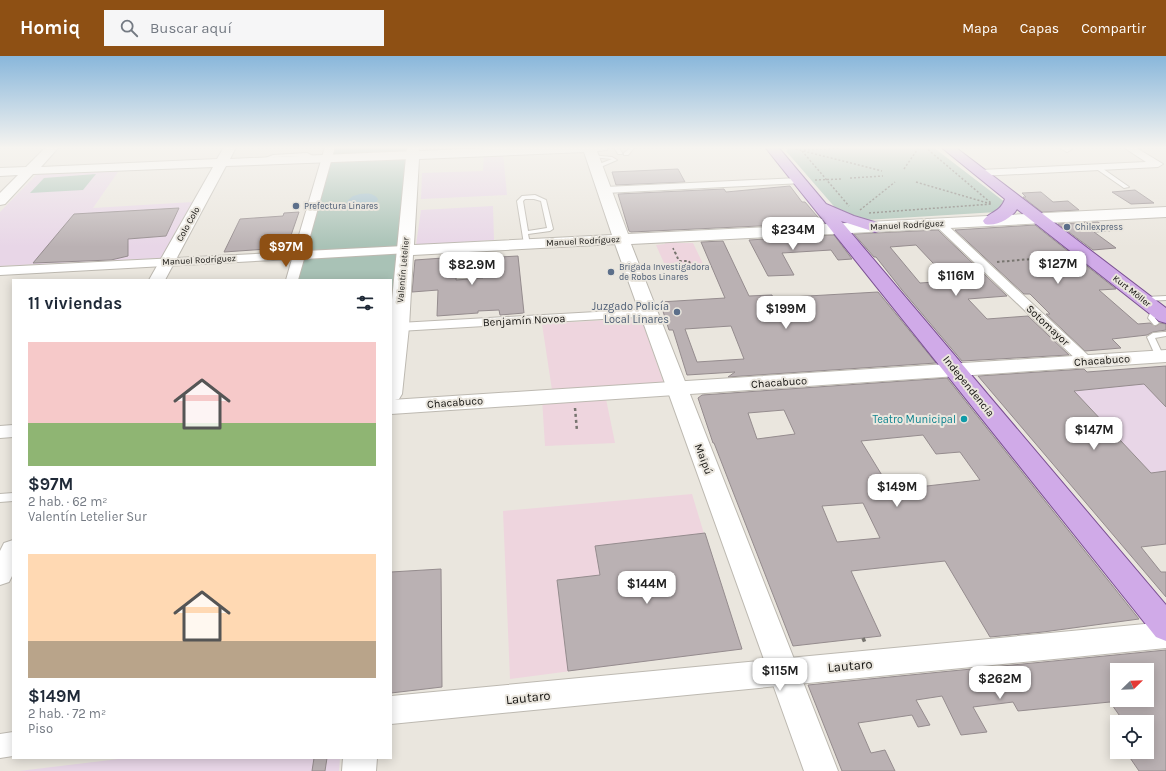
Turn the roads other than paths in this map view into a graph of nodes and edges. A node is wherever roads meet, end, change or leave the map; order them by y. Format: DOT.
graph roads {
  1 [pos="21,180"];
  2 [pos="212,180"];
  3 [pos="318,180"];
  4 [pos="411,180"];
  5 [pos="601,180"];
  6 [pos="990,180"];
  7 [pos="1117,180"];
  8 [pos="800,181"];
  9 [pos="1126,186"];
  10 [pos="604,190"];
  11 [pos="1013,198"];
  12 [pos="0,201"];
  13 [pos="821,207"];
  14 [pos="1166,212"];
  15 [pos="1039,219"];
  16 [pos="991,221"];
  17 [pos="939,224"];
  18 [pos="875,227"];
  19 [pos="839,228"];
  20 [pos="526,238"];
  21 [pos="621,239"];
  22 [pos="404,250"];
  23 [pos="300,255"];
  24 [pos="167,262"];
  25 [pos="0,271"];
  26 [pos="158,279"];
  27 [pos="292,279"];
  28 [pos="1157,309"];
  29 [pos="649,312"];
  30 [pos="399,327"];
  31 [pos="1164,334"];
  32 [pos="1163,357"];
  33 [pos="1086,361"];
  34 [pos="956,370"];
  35 [pos="392,386"];
  36 [pos="677,388"];
  37 [pos="392,407"];
  38 [pos="0,432"];
  39 [pos="12,432"];
  40 [pos="12,497"];
  41 [pos="0,498"];
  42 [pos="12,552"];
  43 [pos="0,574"];
  44 [pos="1166,627"];
  45 [pos="1166,635"];
  46 [pos="783,672"];
  47 [pos="392,710"];
  48 [pos="12,744"];
  49 [pos="0,746"];
  50 [pos="360,759"];
  51 [pos="359,771"];
  52 [pos="821,771"];
  1 -- 12 [label="street"];
  2 -- 24 [label="street, Colo Colo"];
  3 -- 23 [label="street"];
  4 -- 22 [label="main road, Valentín Letelier"];
  5 -- 10 [label="main road, Maipú"];
  6 -- 11 [label="main road, Kurt Möller"];
  7 -- 9 [label="lane"];
  8 -- 10 [label="street"];
  8 -- 13 [label="main road, Independencia"];
  10 -- 21 [label="main road, Maipú"];
  11 -- 15 [label="main road, Kurt Möller"];
  11 -- 16 [label="main road"];
  13 -- 18 [label="main road"];
  13 -- 19 [label="main road, Independencia"];
  14 -- 15 [label="main road, Manuel Rodríguez"];
  15 -- 16 [label="main road, Manuel Rodríguez"];
  15 -- 28 [label="main road, Kurt Möller"];
  16 -- 17 [label="main road, Manuel Rodríguez"];
  17 -- 18 [label="main road, Manuel Rodríguez"];
  17 -- 33 [label="street, Sotomayor"];
  18 -- 19 [label="main road, Manuel Rodríguez"];
  19 -- 21 [label="main road, Manuel Rodríguez"];
  19 -- 34 [label="main road, Independencia"];
  20 -- 20 [label="lane"];
  20 -- 21 [label="main road, Manuel Rodríguez"];
  20 -- 22 [label="main road, Manuel Rodríguez"];
  21 -- 29 [label="main road, Maipú"];
  22 -- 23 [label="street, Manuel Rodríguez"];
  22 -- 30 [label="main road, Valentín Letelier"];
  23 -- 24 [label="street, Manuel Rodríguez"];
  23 -- 27 [label="street"];
  24 -- 25 [label="street, Manuel Rodríguez"];
  24 -- 26 [label="street, Colo Colo"];
  29 -- 30 [label="street, Benjamín Novoa"];
  29 -- 36 [label="main road, Maipú"];
  30 -- 35 [label="main road, Valentín Letelier"];
  31 -- 32 [label="lane"];
  32 -- 33 [label="street, Chacabuco"];
  33 -- 34 [label="street, Chacabuco"];
  34 -- 36 [label="street, Chacabuco"];
  34 -- 44 [label="main road, Independencia"];
  36 -- 37 [label="street, Chacabuco"];
  36 -- 46 [label="main road, Maipú"];
  38 -- 39 [label="street"];
  40 -- 41 [label="lane"];
  42 -- 43 [label="street"];
  45 -- 46 [label="street, Lautaro"];
  46 -- 47 [label="street, Lautaro"];
  46 -- 52 [label="main road, Maipú"];
  48 -- 49 [label="street"];
  50 -- 51 [label="main road"];
}
